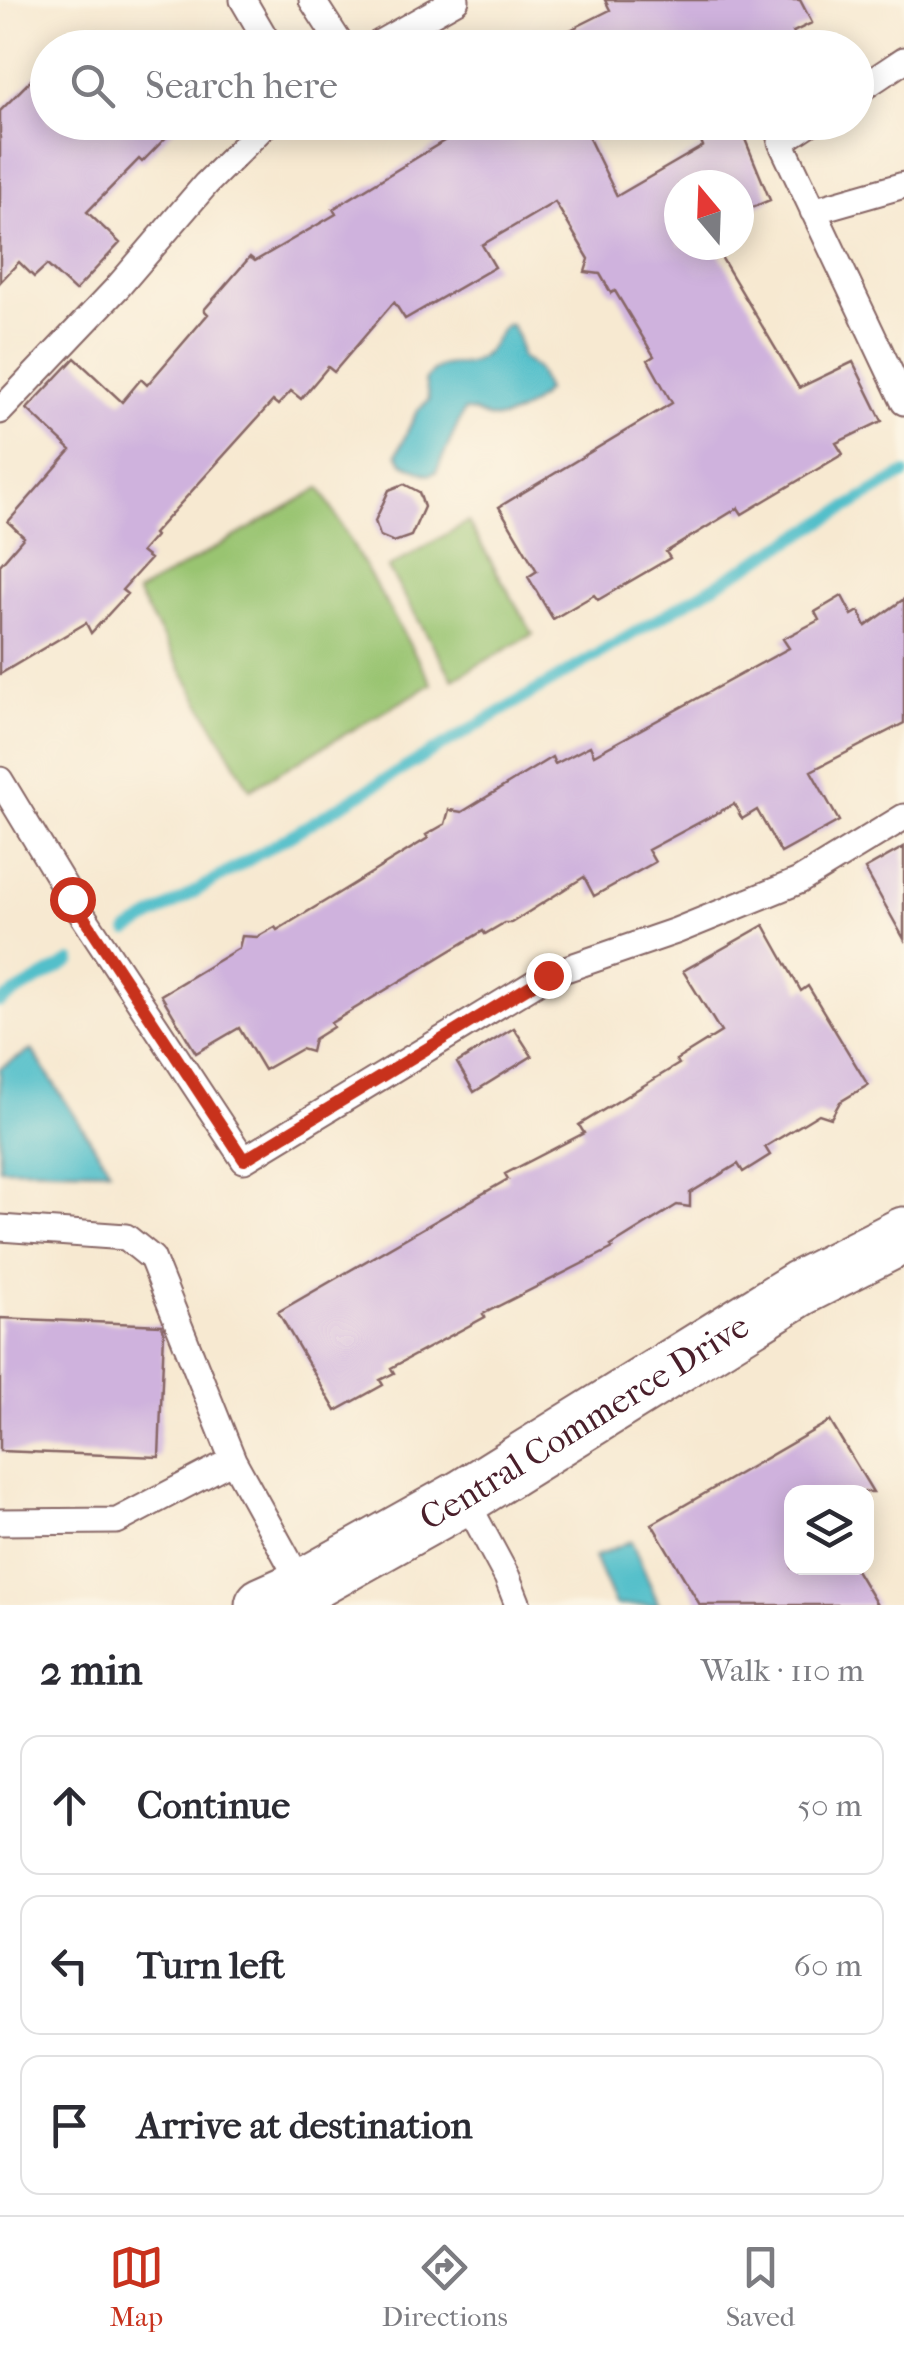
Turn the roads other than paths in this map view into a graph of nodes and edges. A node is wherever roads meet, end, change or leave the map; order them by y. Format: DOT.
graph roads {
  1 [pos="243,0"];
  2 [pos="312,0"];
  3 [pos="456,0"];
  4 [pos="260,30"];
  5 [pos="331,30"];
  6 [pos="403,30"];
  7 [pos="904,60"];
  8 [pos="874,80"];
  9 [pos="250,140"];
  10 [pos="784,140"];
  11 [pos="904,184"];
  12 [pos="813,211"];
  13 [pos="904,402"];
  14 [pos="0,411"];
  15 [pos="0,780"];
  16 [pos="904,817"];
  17 [pos="0,1228"];
  18 [pos="904,1235"];
  19 [pos="234,1460"];
  20 [pos="464,1496"];
  21 [pos="0,1522"];
  22 [pos="283,1596"];
  23 [pos="518,1605"];
  1 -- 4 [label="lane"];
  2 -- 5 [label="lane"];
  3 -- 6 [label="lane"];
  7 -- 8 [label="lane"];
  9 -- 14 [label="lane"];
  10 -- 12 [label="lane"];
  11 -- 12 [label="lane"];
  12 -- 13 [label="lane"];
  15 -- 16 [label="lane"];
  17 -- 19 [label="lane"];
  18 -- 20 [label="street, Central Commerce Drive"];
  19 -- 21 [label="lane"];
  19 -- 22 [label="lane"];
  20 -- 22 [label="street, Central Commerce Drive"];
  20 -- 23 [label="lane"];
}
